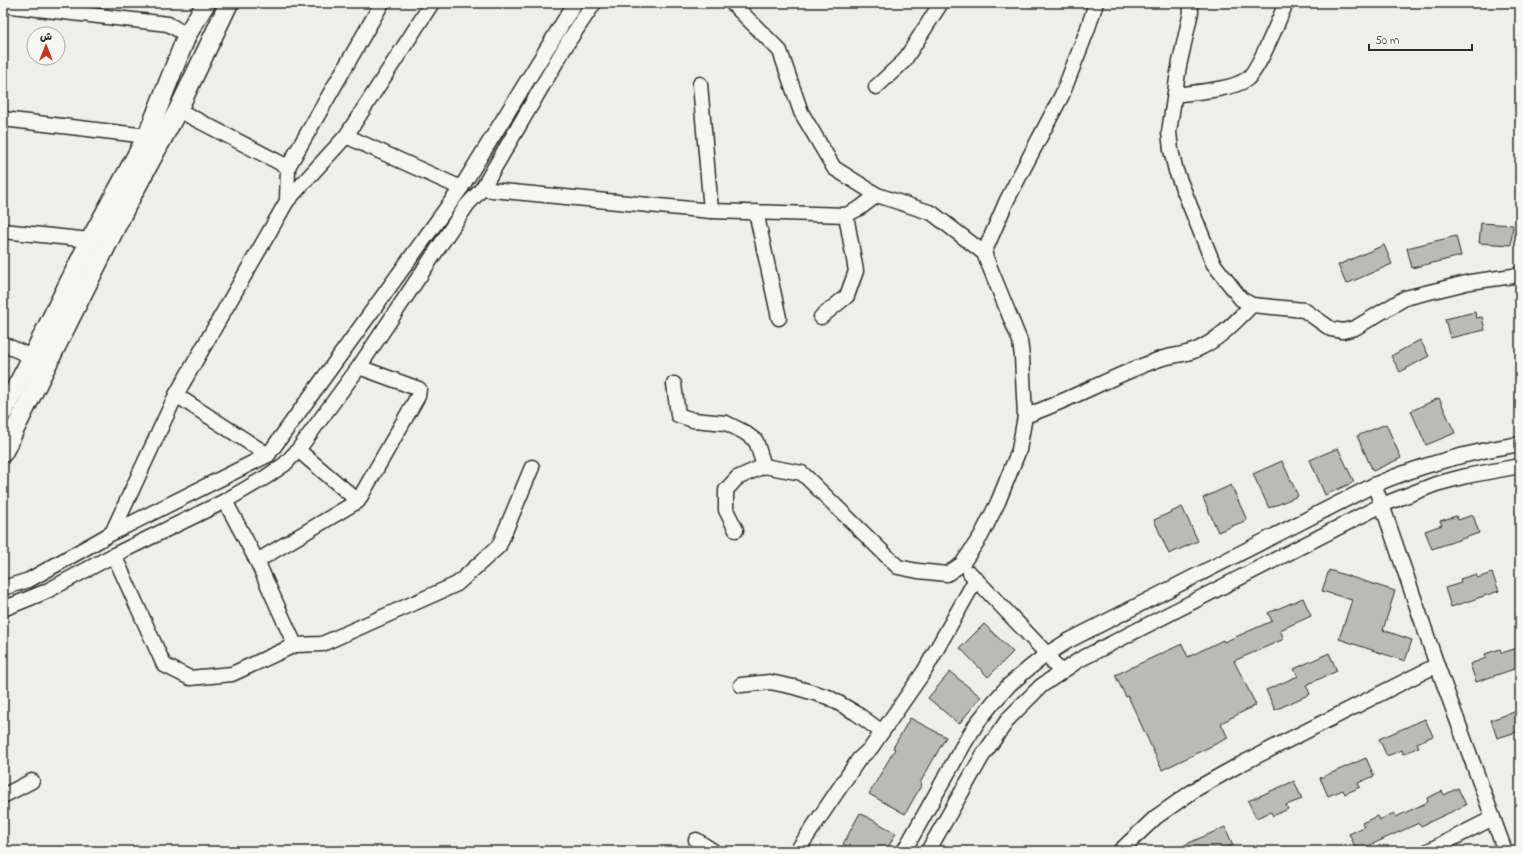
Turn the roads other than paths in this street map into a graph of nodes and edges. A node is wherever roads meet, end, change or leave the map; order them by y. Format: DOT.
graph roads {
  1 [pos="190,3"];
  2 [pos="206,3"];
  3 [pos="229,3"];
  4 [pos="382,3"];
  5 [pos="432,3"];
  6 [pos="575,3"];
  7 [pos="594,3"];
  8 [pos="732,3"];
  9 [pos="941,3"];
  10 [pos="1096,3"];
  11 [pos="1190,3"];
  12 [pos="1286,3"];
  13 [pos="3,5"];
  14 [pos="188,35"];
  15 [pos="700,84"];
  16 [pos="876,87"];
  17 [pos="1175,94"];
  18 [pos="178,110"];
  19 [pos="3,119"];
  20 [pos="147,136"];
  21 [pos="346,136"];
  22 [pos="288,167"];
  23 [pos="461,188"];
  24 [pos="482,189"];
  25 [pos="877,195"];
  26 [pos="287,201"];
  27 [pos="711,211"];
  28 [pos="756,212"];
  29 [pos="846,215"];
  30 [pos="3,231"];
  31 [pos="90,240"];
  32 [pos="984,253"];
  33 [pos="1520,275"];
  34 [pos="1252,304"];
  35 [pos="821,317"];
  36 [pos="779,318"];
  37 [pos="3,344"];
  38 [pos="32,357"];
  39 [pos="359,367"];
  40 [pos="674,384"];
  41 [pos="176,395"];
  42 [pos="3,412"];
  43 [pos="1025,416"];
  44 [pos="1520,444"];
  45 [pos="298,450"];
  46 [pos="3,454"];
  47 [pos="268,455"];
  48 [pos="764,466"];
  49 [pos="1520,466"];
  50 [pos="532,467"];
  51 [pos="1374,485"];
  52 [pos="224,501"];
  53 [pos="358,501"];
  54 [pos="1382,505"];
  55 [pos="130,524"];
  56 [pos="736,530"];
  57 [pos="112,534"];
  58 [pos="140,543"];
  59 [pos="114,555"];
  60 [pos="257,561"];
  61 [pos="962,564"];
  62 [pos="976,579"];
  63 [pos="3,588"];
  64 [pos="3,609"];
  65 [pos="295,645"];
  66 [pos="1047,654"];
  67 [pos="1437,665"];
  68 [pos="1060,672"];
  69 [pos="741,685"];
  70 [pos="882,732"];
  71 [pos="32,781"];
  72 [pos="3,796"];
  73 [pos="1493,818"];
  74 [pos="913,834"];
  75 [pos="696,840"];
  76 [pos="713,851"];
  77 [pos="797,851"];
  78 [pos="904,851"];
  79 [pos="927,851"];
  80 [pos="1120,851"];
  81 [pos="1428,851"];
  82 [pos="1505,851"];
  1 -- 14 [label="main road"];
  2 -- 14 [label="main road"];
  3 -- 18 [label="main road"];
  4 -- 22 [label="street"];
  5 -- 21 [label="street"];
  6 -- 23 [label="street"];
  7 -- 24 [label="street"];
  8 -- 25 [label="street"];
  9 -- 16 [label="street"];
  10 -- 32 [label="street"];
  11 -- 17 [label="street"];
  12 -- 17 [label="street"];
  13 -- 14 [label="street"];
  14 -- 20 [label="main road"];
  15 -- 27 [label="street"];
  17 -- 34 [label="street"];
  18 -- 22 [label="street"];
  18 -- 46 [label="main road"];
  19 -- 20 [label="street"];
  20 -- 31 [label="main road"];
  21 -- 23 [label="street"];
  21 -- 26 [label="street"];
  22 -- 26 [label="street"];
  23 -- 47 [label="street"];
  24 -- 27 [label="street"];
  24 -- 39 [label="street"];
  25 -- 29 [label="street"];
  25 -- 32 [label="street"];
  26 -- 41 [label="street"];
  27 -- 28 [label="street"];
  28 -- 29 [label="street"];
  28 -- 36 [label="street"];
  29 -- 35 [label="street"];
  30 -- 31 [label="street"];
  31 -- 38 [label="main road"];
  32 -- 43 [label="street"];
  33 -- 34 [label="street"];
  34 -- 43 [label="street"];
  37 -- 38 [label="street"];
  38 -- 42 [label="main road"];
  39 -- 45 [label="street"];
  39 -- 53 [label="street"];
  40 -- 48 [label="street"];
  41 -- 47 [label="street"];
  41 -- 57 [label="street"];
  43 -- 61 [label="street"];
  44 -- 51 [label="street"];
  45 -- 52 [label="street"];
  45 -- 53 [label="street"];
  47 -- 55 [label="street"];
  48 -- 56 [label="street"];
  48 -- 61 [label="street"];
  49 -- 54 [label="street"];
  50 -- 65 [label="street"];
  51 -- 54 [label="street"];
  51 -- 66 [label="street"];
  52 -- 58 [label="street"];
  52 -- 60 [label="street"];
  53 -- 60 [label="street"];
  54 -- 67 [label="street"];
  54 -- 68 [label="street"];
  55 -- 57 [label="street"];
  55 -- 58 [label="street"];
  57 -- 63 [label="street"];
  58 -- 59 [label="street"];
  59 -- 64 [label="street"];
  59 -- 65 [label="street"];
  60 -- 65 [label="street"];
  61 -- 62 [label="street"];
  62 -- 66 [label="street"];
  62 -- 70 [label="street"];
  66 -- 68 [label="street"];
  66 -- 74 [label="street"];
  67 -- 73 [label="street"];
  67 -- 80 [label="street"];
  68 -- 79 [label="street"];
  69 -- 70 [label="street"];
  70 -- 77 [label="street"];
  71 -- 72 [label="street"];
  73 -- 81 [label="street"];
  73 -- 82 [label="street"];
  74 -- 78 [label="street"];
  74 -- 79 [label="street"];
  75 -- 76 [label="street"];
}
